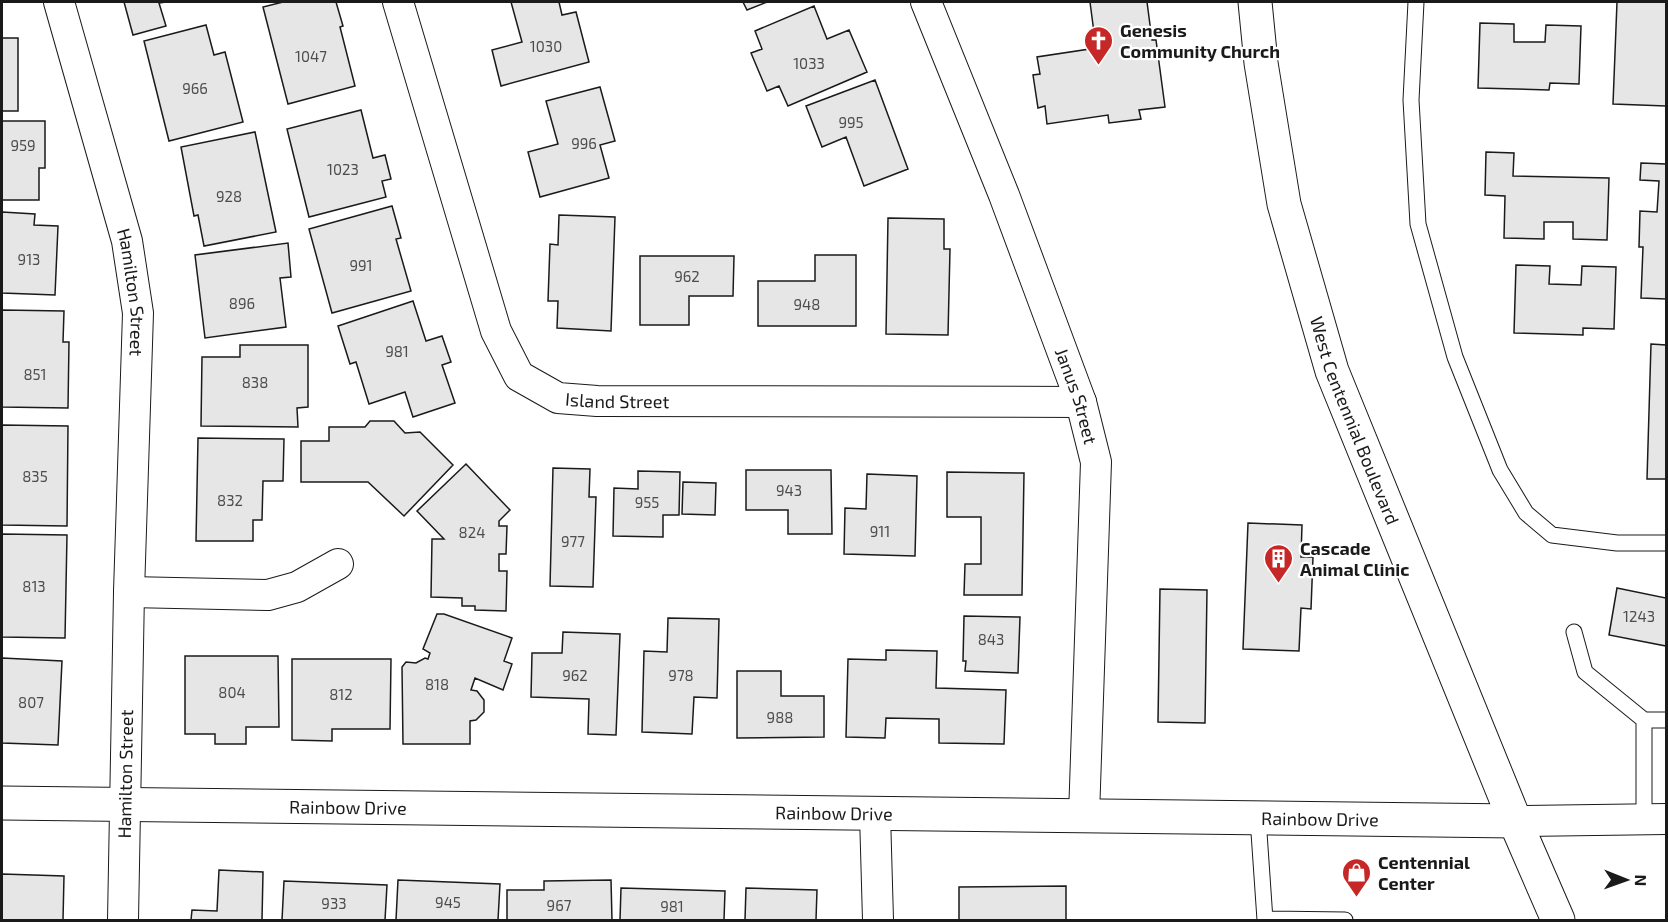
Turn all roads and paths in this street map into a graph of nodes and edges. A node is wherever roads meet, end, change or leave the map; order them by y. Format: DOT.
graph roads {
  1 [pos="59,2"];
  2 [pos="398,2"];
  3 [pos="926,2"];
  4 [pos="1255,2"];
  5 [pos="1416,2"];
  6 [pos="1081,402"];
  7 [pos="1666,543"];
  8 [pos="338,564"];
  9 [pos="129,592"];
  10 [pos="1575,632"];
  11 [pos="1644,720"];
  12 [pos="1666,720"];
  13 [pos="2,803"];
  14 [pos="124,805"];
  15 [pos="875,813"];
  16 [pos="1084,816"];
  17 [pos="1258,818"];
  18 [pos="1655,819"];
  19 [pos="1515,821"];
  20 [pos="1265,920"];
  21 [pos="123,921"];
  22 [pos="878,921"];
  23 [pos="1345,921"];
  24 [pos="1558,921"];
  1 -- 9 [label="street, Hamilton Street"];
  2 -- 6 [label="street, Island Street"];
  3 -- 6 [label="street, Janus Street"];
  4 -- 19 [label="street, West Centennial Boulevard"];
  5 -- 7 [label="lane"];
  6 -- 16 [label="street, Janus Street"];
  8 -- 9 [label="street"];
  9 -- 14 [label="street, Hamilton Street"];
  10 -- 11 [label="lane"];
  11 -- 12 [label="lane"];
  11 -- 18 [label="lane"];
  13 -- 14 [label="street, Rainbow Drive"];
  14 -- 15 [label="street, Rainbow Drive"];
  14 -- 21 [label="street, Hamilton Street"];
  15 -- 16 [label="street, Rainbow Drive"];
  15 -- 22 [label="street"];
  16 -- 17 [label="street, Rainbow Drive"];
  17 -- 19 [label="street, Rainbow Drive"];
  17 -- 20 [label="lane"];
  18 -- 19 [label="street, Rainbow Drive"];
  19 -- 24 [label="street, West Centennial Boulevard"];
  20 -- 23 [label="lane"];
}
